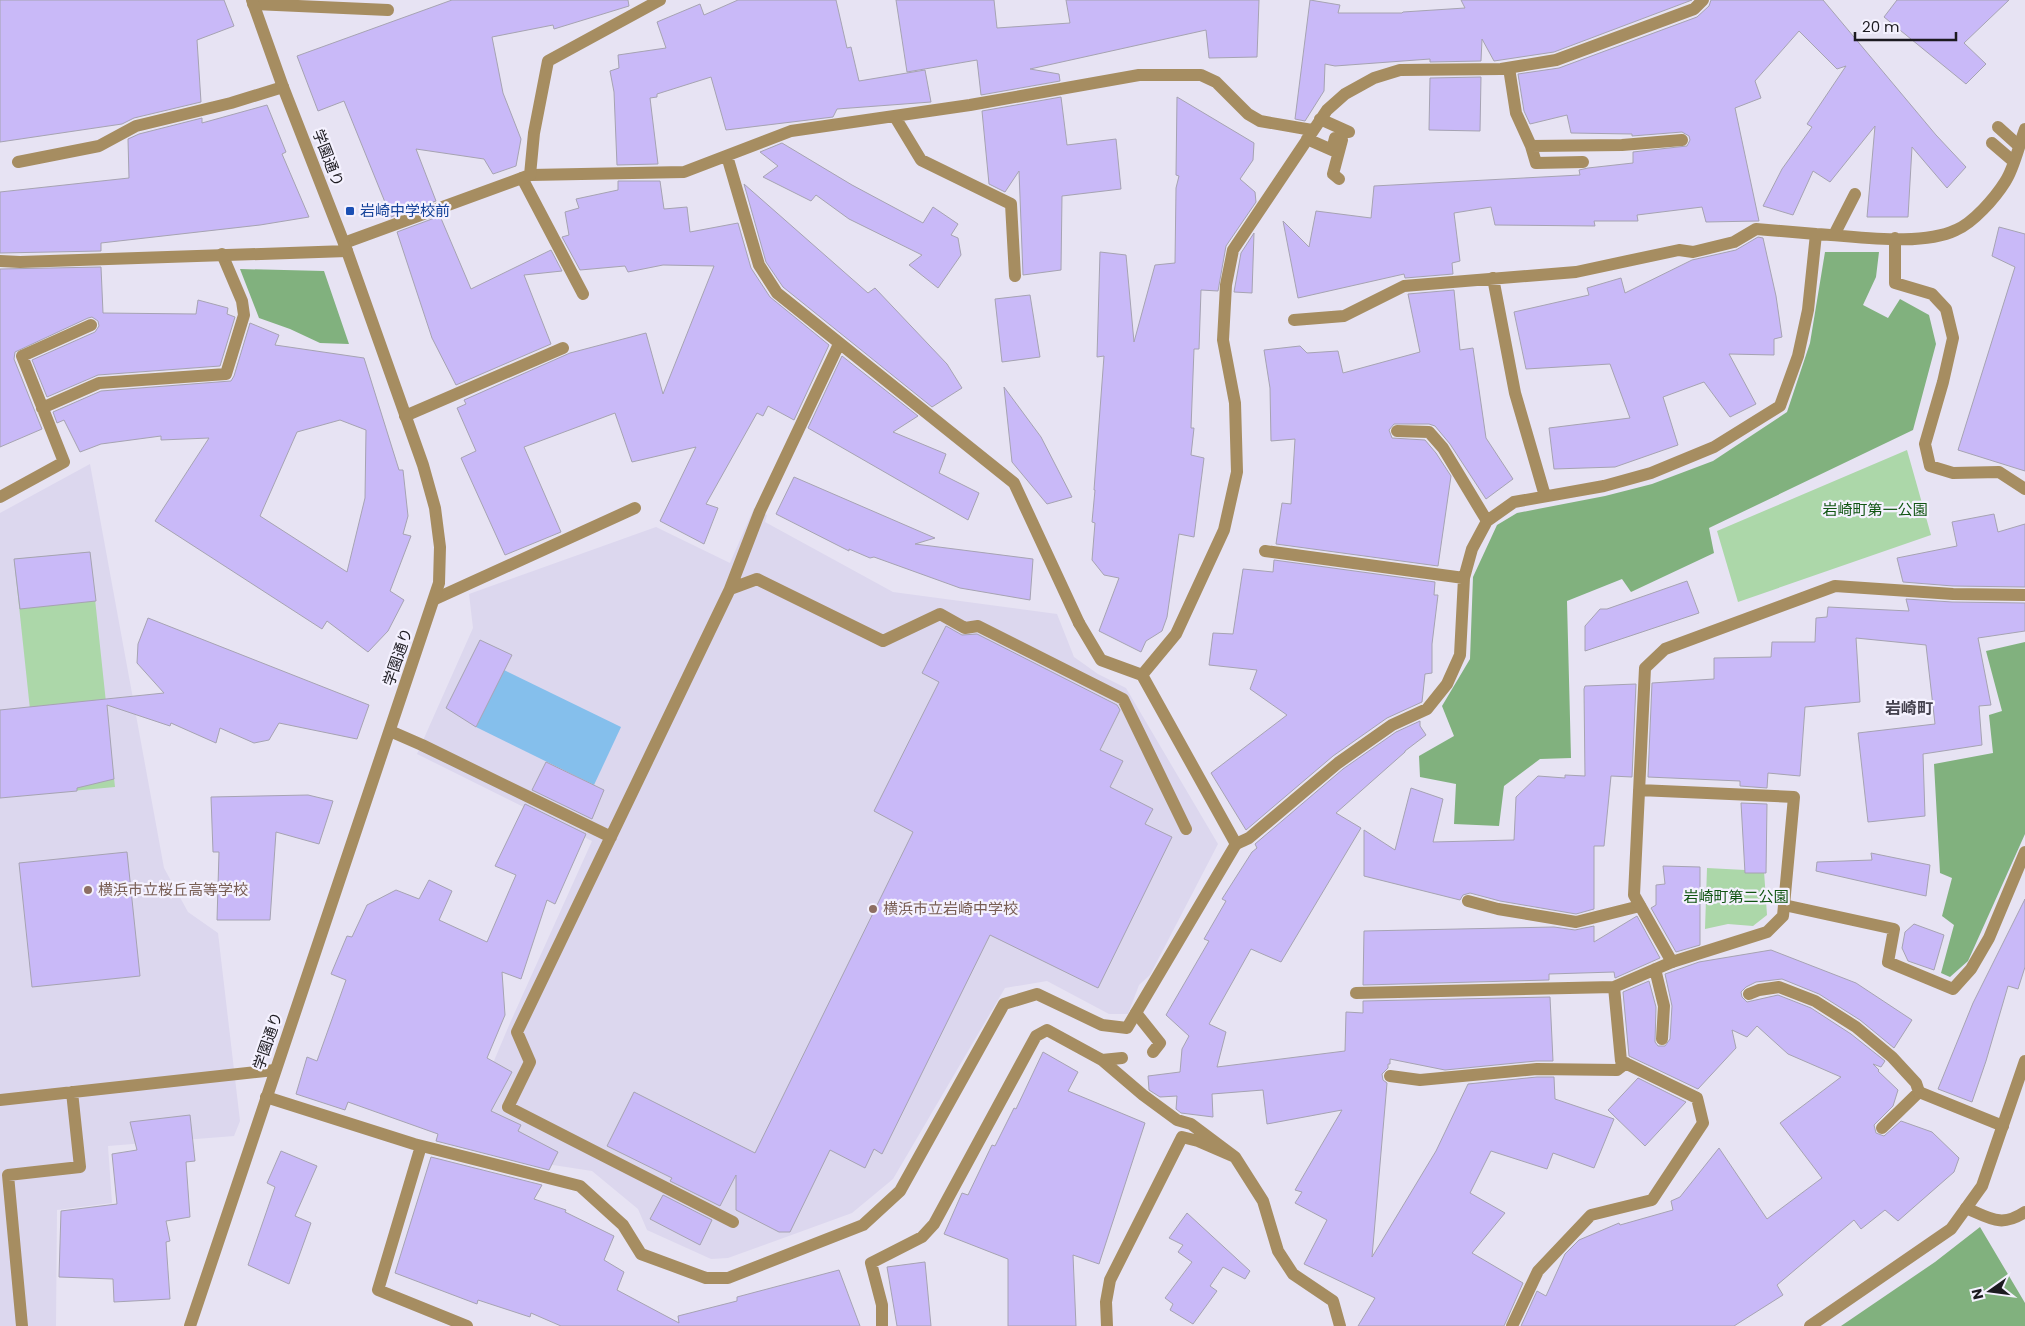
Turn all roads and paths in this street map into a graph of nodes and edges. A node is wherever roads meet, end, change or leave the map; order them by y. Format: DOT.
graph roads {
  1 [pos="660,0"];
  2 [pos="1703,0"];
  3 [pos="252,2"];
  4 [pos="388,10"];
  5 [pos="1509,68"];
  6 [pos="282,87"];
  7 [pos="895,116"];
  8 [pos="1320,119"];
  9 [pos="1998,127"];
  10 [pos="2025,129"];
  11 [pos="1349,132"];
  12 [pos="1309,134"];
  13 [pos="1682,140"];
  14 [pos="1992,143"];
  15 [pos="1622,144"];
  16 [pos="1531,146"];
  17 [pos="2019,146"];
  18 [pos="727,156"];
  19 [pos="1625,158"];
  20 [pos="2013,161"];
  21 [pos="18,162"];
  22 [pos="1583,162"];
  23 [pos="526,176"];
  24 [pos="1339,180"];
  25 [pos="1855,194"];
  26 [pos="1816,234"];
  27 [pos="1834,235"];
  28 [pos="1896,238"];
  29 [pos="345,247"];
  30 [pos="222,254"];
  31 [pos="0,261"];
  32 [pos="1015,276"];
  33 [pos="1493,278"];
  34 [pos="583,294"];
  35 [pos="1294,320"];
  36 [pos="91,325"];
  37 [pos="839,344"];
  38 [pos="563,348"];
  39 [pos="42,408"];
  40 [pos="405,416"];
  41 [pos="1398,431"];
  42 [pos="2025,489"];
  43 [pos="1545,496"];
  44 [pos="0,497"];
  45 [pos="636,508"];
  46 [pos="1487,521"];
  47 [pos="1265,551"];
  48 [pos="1464,578"];
  49 [pos="730,589"];
  50 [pos="2025,595"];
  51 [pos="435,599"];
  52 [pos="1142,674"];
  53 [pos="390,731"];
  54 [pos="1639,790"];
  55 [pos="1186,829"];
  56 [pos="611,837"];
  57 [pos="1236,844"];
  58 [pos="2025,852"];
  59 [pos="1468,902"];
  60 [pos="1784,904"];
  61 [pos="1640,906"];
  62 [pos="1672,962"];
  63 [pos="1655,969"];
  64 [pos="1614,987"];
  65 [pos="1356,993"];
  66 [pos="1749,994"];
  67 [pos="1136,1013"];
  68 [pos="1662,1039"];
  69 [pos="1153,1052"];
  70 [pos="1122,1058"];
  71 [pos="1102,1060"];
  72 [pos="2025,1061"];
  73 [pos="1626,1063"];
  74 [pos="275,1070"];
  75 [pos="1390,1076"];
  76 [pos="72,1092"];
  77 [pos="1919,1092"];
  78 [pos="266,1097"];
  79 [pos="0,1100"];
  80 [pos="2002,1126"];
  81 [pos="1882,1128"];
  82 [pos="421,1146"];
  83 [pos="1235,1157"];
  84 [pos="1966,1208"];
  85 [pos="2025,1212"];
  86 [pos="733,1222"];
  87 [pos="22,1326"];
  88 [pos="190,1326"];
  89 [pos="468,1326"];
  90 [pos="882,1326"];
  91 [pos="1107,1326"];
  92 [pos="1340,1326"];
  93 [pos="1512,1326"];
  94 [pos="1810,1326"];
  1 -- 23 [label="street"];
  2 -- 5 [label="street"];
  3 -- 4 [label="street"];
  3 -- 6 [label="street, 学園通り"];
  5 -- 8 [label="street"];
  5 -- 16 [label="street"];
  6 -- 21 [label="street"];
  6 -- 29 [label="street, 学園通り"];
  7 -- 12 [label="street"];
  7 -- 18 [label="street"];
  7 -- 32 [label="street"];
  8 -- 11 [label="street"];
  8 -- 12 [label="street"];
  9 -- 17 [label="street"];
  10 -- 17 [label="street"];
  12 -- 24 [label="street"];
  12 -- 52 [label="street"];
  13 -- 15 [label="street"];
  14 -- 20 [label="street"];
  15 -- 16 [label="street"];
  15 -- 19 [label="street"];
  16 -- 22 [label="street"];
  17 -- 20 [label="street"];
  18 -- 23 [label="street"];
  18 -- 37 [label="street"];
  20 -- 28 [label="street"];
  23 -- 29 [label="street"];
  23 -- 34 [label="street"];
  25 -- 27 [label="street"];
  26 -- 27 [label="street"];
  26 -- 33 [label="street"];
  26 -- 43 [label="street"];
  27 -- 28 [label="street"];
  28 -- 42 [label="street"];
  29 -- 30 [label="street"];
  29 -- 40 [label="street, 学園通り"];
  30 -- 31 [label="street"];
  30 -- 39 [label="street"];
  33 -- 35 [label="street"];
  33 -- 43 [label="street"];
  36 -- 39 [label="street"];
  37 -- 49 [label="street"];
  37 -- 52 [label="street"];
  38 -- 40 [label="street"];
  39 -- 44 [label="street"];
  40 -- 51 [label="street, 学園通り"];
  41 -- 46 [label="street"];
  43 -- 46 [label="street"];
  45 -- 51 [label="street"];
  46 -- 48 [label="street"];
  47 -- 48 [label="street"];
  48 -- 57 [label="street"];
  49 -- 55 [label="street"];
  49 -- 56 [label="street"];
  50 -- 54 [label="street"];
  51 -- 53 [label="street, 学園通り"];
  52 -- 57 [label="street"];
  53 -- 56 [label="street"];
  53 -- 74 [label="street, 学園通り"];
  54 -- 60 [label="street"];
  54 -- 61 [label="street"];
  56 -- 86 [label="street"];
  57 -- 67 [label="street"];
  58 -- 60 [label="street"];
  59 -- 61 [label="street"];
  60 -- 62 [label="street"];
  61 -- 62 [label="street"];
  62 -- 63 [label="street"];
  63 -- 64 [label="street"];
  63 -- 68 [label="street"];
  64 -- 65 [label="street"];
  64 -- 73 [label="street"];
  66 -- 77 [label="street"];
  67 -- 69 [label="street"];
  67 -- 82 [label="street"];
  70 -- 71 [label="street"];
  71 -- 83 [label="street"];
  71 -- 90 [label="street"];
  72 -- 80 [label="street"];
  73 -- 75 [label="street"];
  73 -- 93 [label="street"];
  74 -- 76 [label="street"];
  74 -- 78 [label="street, 学園通り"];
  76 -- 79 [label="street"];
  76 -- 87 [label="street"];
  77 -- 80 [label="street"];
  77 -- 81 [label="street"];
  78 -- 82 [label="street"];
  78 -- 88 [label="street, 学園通り"];
  80 -- 84 [label="street"];
  82 -- 89 [label="street"];
  83 -- 91 [label="street"];
  83 -- 92 [label="street"];
  84 -- 85 [label="street"];
  84 -- 94 [label="street"];
}
